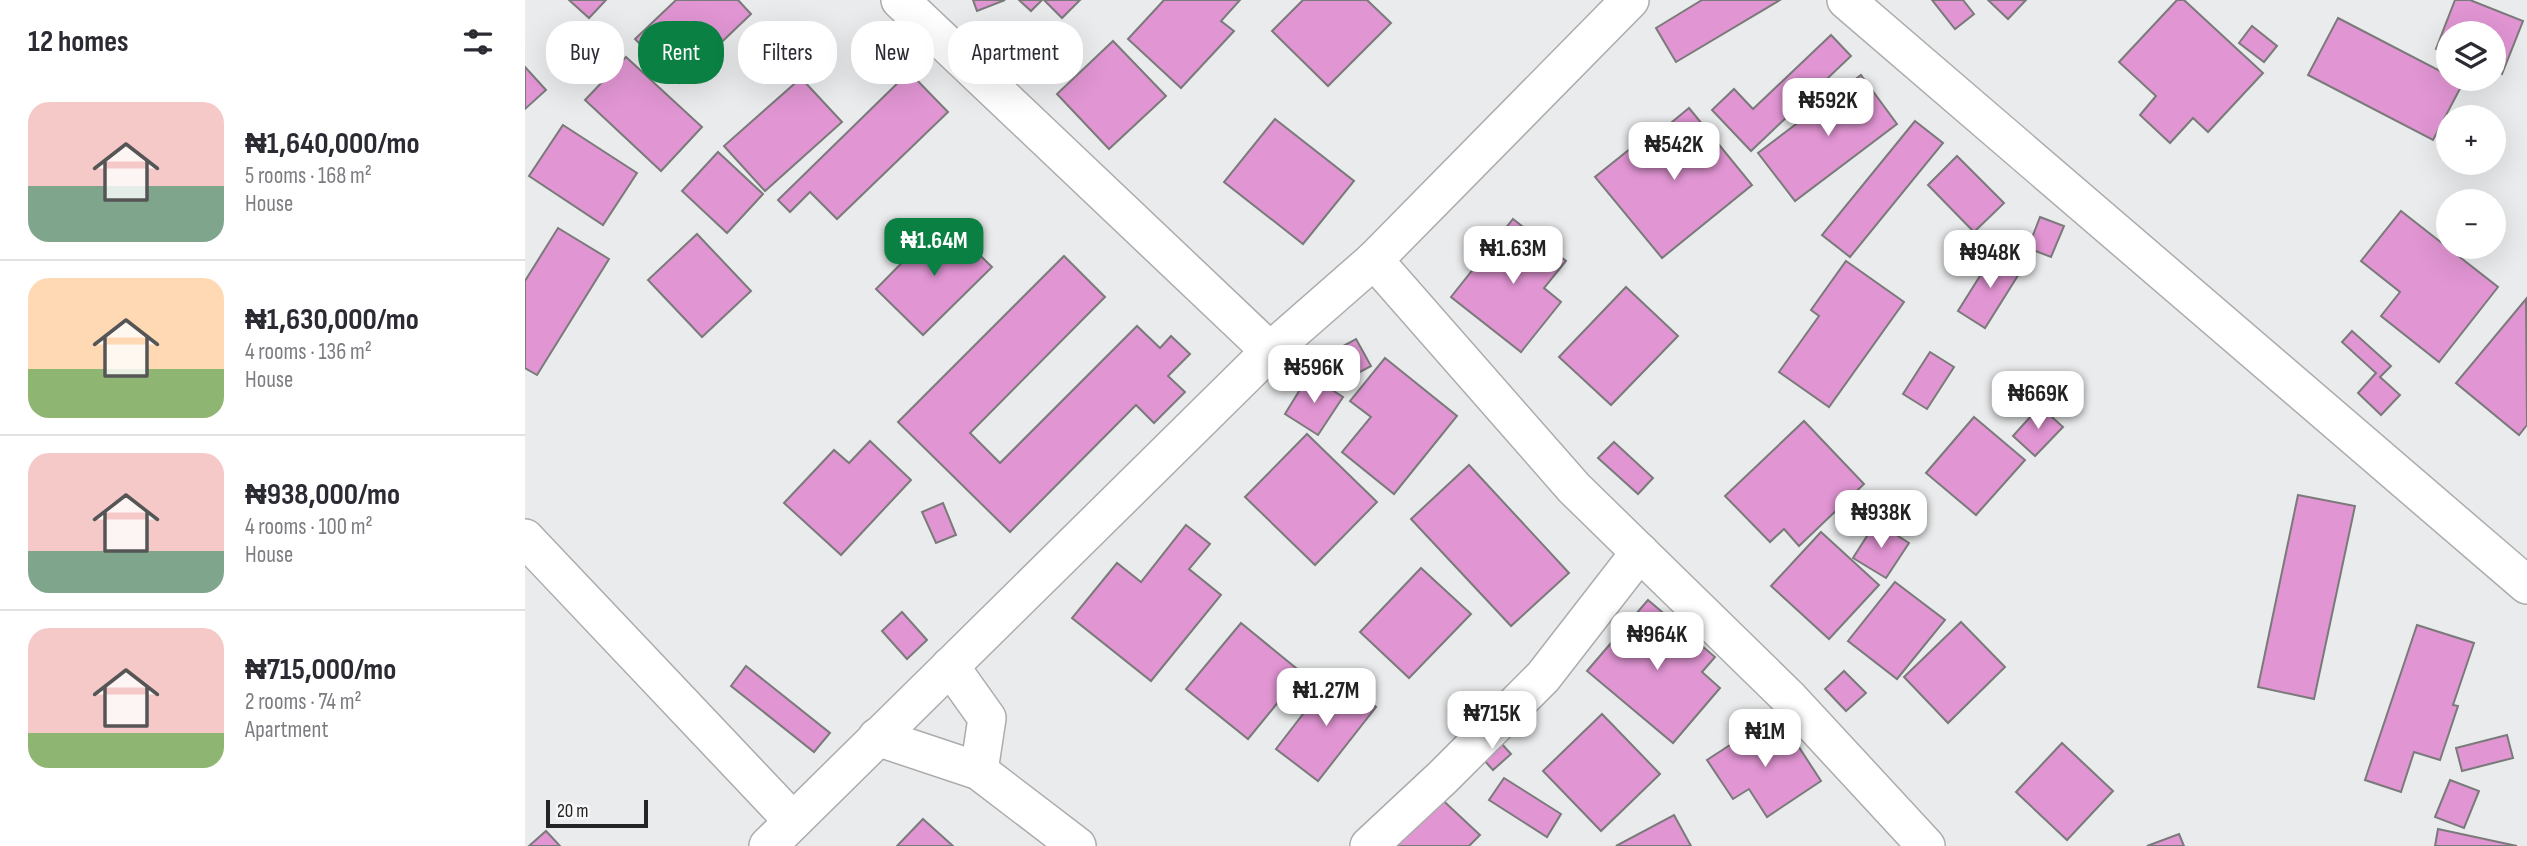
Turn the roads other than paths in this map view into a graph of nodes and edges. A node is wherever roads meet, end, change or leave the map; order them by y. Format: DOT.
graph roads {
  1 [pos="900,0"];
  2 [pos="1630,0"];
  3 [pos="1846,0"];
  4 [pos="1374,260"];
  5 [pos="1270,351"];
  6 [pos="525,538"];
  7 [pos="1640,552"];
  8 [pos="2527,585"];
  9 [pos="950,666"];
  10 [pos="877,737"];
  11 [pos="979,771"];
  12 [pos="780,834"];
  13 [pos="1077,846"];
  14 [pos="1369,846"];
  15 [pos="1926,846"];
  1 -- 5 [label="street"];
  2 -- 4 [label="street"];
  3 -- 8 [label="street"];
  4 -- 5 [label="street"];
  4 -- 7 [label="street"];
  5 -- 9 [label="street"];
  6 -- 12 [label="street"];
  7 -- 14 [label="street"];
  7 -- 15 [label="street"];
  9 -- 10 [label="street"];
  9 -- 11 [label="street"];
  10 -- 11 [label="street"];
  10 -- 12 [label="street"];
  11 -- 13 [label="street"];
}
